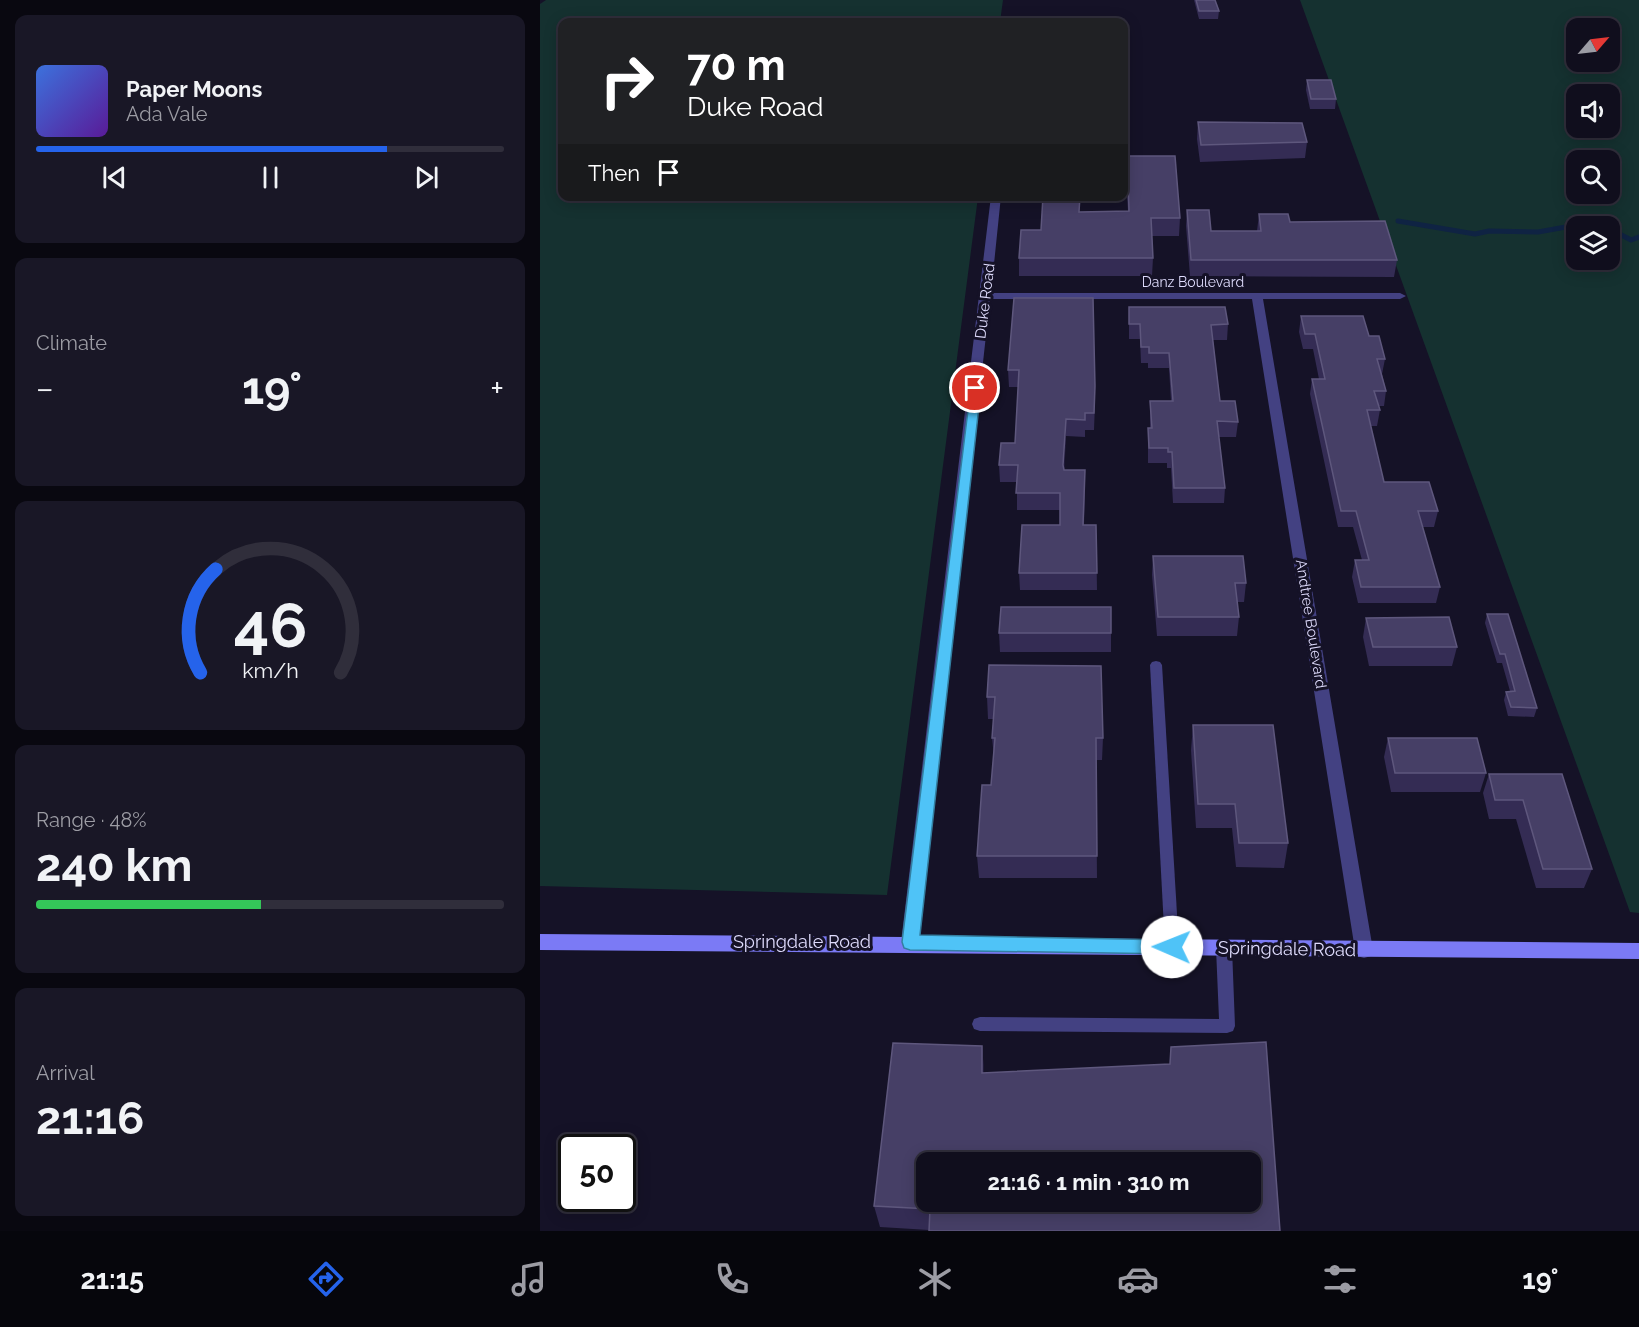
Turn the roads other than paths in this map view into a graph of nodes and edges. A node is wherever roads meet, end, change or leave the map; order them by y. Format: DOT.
graph roads {
  1 [pos="996,201"];
  2 [pos="986,296"];
  3 [pos="1400,296"];
  4 [pos="1257,297"];
  5 [pos="1156,665"];
  6 [pos="540,942"];
  7 [pos="910,942"];
  8 [pos="1172,947"];
  9 [pos="1224,948"];
  10 [pos="1364,950"];
  11 [pos="1639,951"];
  12 [pos="980,1024"];
  1 -- 2 [label="street, Duke Road"];
  2 -- 4 [label="street, Danz Boulevard"];
  2 -- 7 [label="street, Duke Road"];
  3 -- 4 [label="street, Danz Boulevard"];
  4 -- 10 [label="street, Andtree Boulevard"];
  5 -- 8 [label="lane"];
  6 -- 7 [label="main road, Springdale Road"];
  7 -- 8 [label="main road, Springdale Road"];
  8 -- 9 [label="main road, Springdale Road"];
  9 -- 10 [label="main road, Springdale Road"];
  9 -- 12 [label="lane"];
  10 -- 11 [label="main road, Springdale Road"];
}
